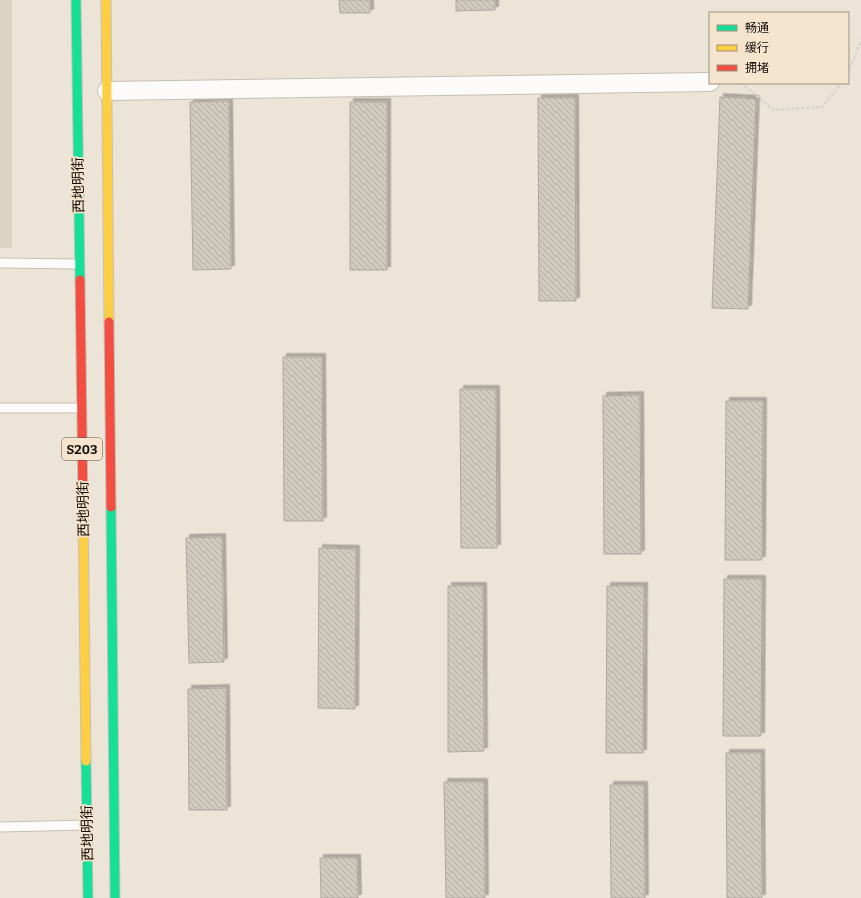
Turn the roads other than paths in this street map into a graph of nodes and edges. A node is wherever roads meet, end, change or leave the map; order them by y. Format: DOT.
graph roads {
  1 [pos="76,0"];
  2 [pos="106,0"];
  3 [pos="709,82"];
  4 [pos="107,91"];
  5 [pos="0,263"];
  6 [pos="79,264"];
  7 [pos="0,408"];
  8 [pos="82,408"];
  9 [pos="87,825"];
  10 [pos="0,826"];
  11 [pos="88,898"];
  12 [pos="115,898"];
  1 -- 6 [label="main road, 西地明街 / S203"];
  2 -- 4 [label="main road, 西地明街 / S203"];
  3 -- 4 [label="street"];
  4 -- 12 [label="main road, 西地明街 / S203"];
  5 -- 6 [label="lane"];
  6 -- 8 [label="main road, 西地明街 / S203"];
  7 -- 8 [label="lane"];
  8 -- 9 [label="main road, 西地明街 / S203"];
  9 -- 10 [label="lane"];
  9 -- 11 [label="main road, 西地明街 / S203"];
}
